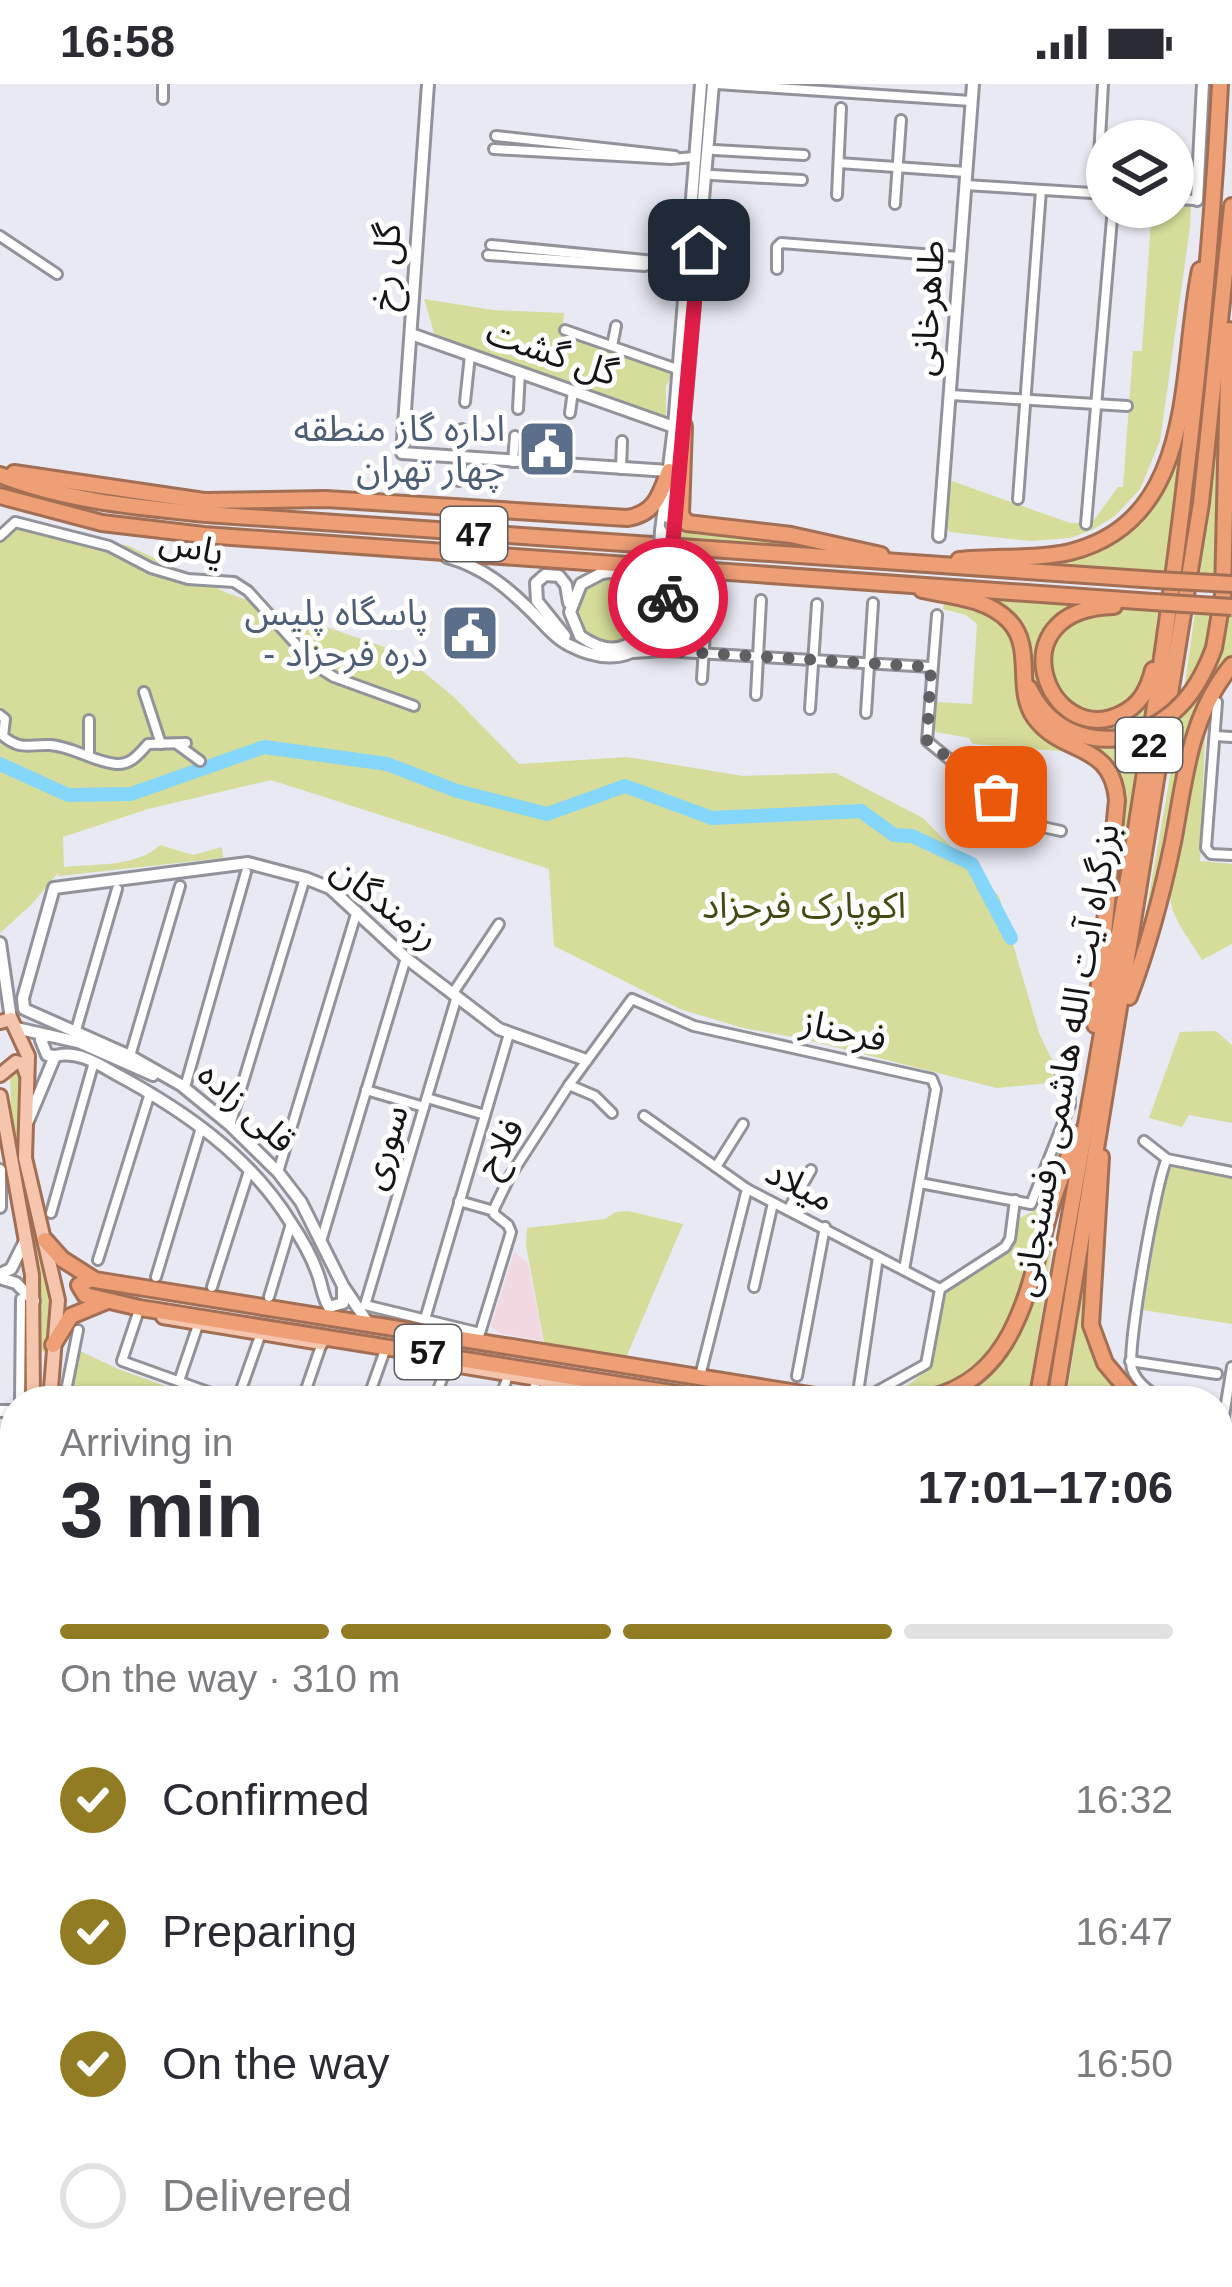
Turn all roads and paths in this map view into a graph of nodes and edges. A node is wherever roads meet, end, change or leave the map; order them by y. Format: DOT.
graph roads {
  1 [pos="164,84"];
  2 [pos="428,84"];
  3 [pos="973,84"];
  4 [pos="1103,84"];
  5 [pos="1203,84"];
  6 [pos="1220,84"];
  7 [pos="711,85"];
  8 [pos="163,99"];
  9 [pos="971,101"];
  10 [pos="841,107"];
  11 [pos="901,120"];
  12 [pos="1103,120"];
  13 [pos="496,136"];
  14 [pos="494,149"];
  15 [pos="714,150"];
  16 [pos="804,155"];
  17 [pos="675,156"];
  18 [pos="694,157"];
  19 [pos="839,163"];
  20 [pos="898,167"];
  21 [pos="712,175"];
  22 [pos="966,178"];
  23 [pos="802,180"];
  24 [pos="1040,190"];
  25 [pos="1086,193"];
  26 [pos="837,195"];
  27 [pos="1194,200"];
  28 [pos="1197,200"];
  29 [pos="895,204"];
  30 [pos="1212,212"];
  31 [pos="1232,214"];
  32 [pos="1111,228"];
  33 [pos="0,236"];
  34 [pos="489,250"];
  35 [pos="960,257"];
  36 [pos="687,264"];
  37 [pos="777,269"];
  38 [pos="57,274"];
  39 [pos="1227,277"];
  40 [pos="616,326"];
  41 [pos="565,330"];
  42 [pos="411,334"];
  43 [pos="691,345"];
  44 [pos="612,346"];
  45 [pos="470,355"];
  46 [pos="677,369"];
  47 [pos="520,372"];
  48 [pos="573,390"];
  49 [pos="951,395"];
  50 [pos="1025,400"];
  51 [pos="465,402"];
  52 [pos="1096,404"];
  53 [pos="1127,406"];
  54 [pos="518,409"];
  55 [pos="570,413"];
  56 [pos="679,426"];
  57 [pos="462,429"];
  58 [pos="568,434"];
  59 [pos="514,436"];
  60 [pos="622,441"];
  61 [pos="460,459"];
  62 [pos="513,464"];
  63 [pos="566,466"];
  64 [pos="621,470"];
  65 [pos="669,471"];
  66 [pos="0,473"];
  67 [pos="459,481"];
  68 [pos="0,496"];
  69 [pos="1018,499"];
  70 [pos="1085,524"];
  71 [pos="667,526"];
  72 [pos="0,536"];
  73 [pos="939,536"];
  74 [pos="415,548"];
  75 [pos="919,564"];
  76 [pos="659,574"];
  77 [pos="881,581"];
  78 [pos="1232,584"];
  79 [pos="668,599"];
  80 [pos="707,600"];
  81 [pos="761,600"];
  82 [pos="1154,602"];
  83 [pos="873,603"];
  84 [pos="817,604"];
  85 [pos="1232,607"];
  86 [pos="570,612"];
  87 [pos="937,616"];
  88 [pos="1165,631"];
  89 [pos="581,650"];
  90 [pos="669,651"];
  91 [pos="631,653"];
  92 [pos="703,653"];
  93 [pos="758,657"];
  94 [pos="813,660"];
  95 [pos="868,663"];
  96 [pos="1232,665"];
  97 [pos="931,667"];
  98 [pos="1024,678"];
  99 [pos="702,679"];
  100 [pos="144,692"];
  101 [pos="756,695"];
  102 [pos="1217,702"];
  103 [pos="414,706"];
  104 [pos="810,709"];
  105 [pos="866,713"];
  106 [pos="0,715"];
  107 [pos="89,719"];
  108 [pos="1215,736"];
  109 [pos="1232,737"];
  110 [pos="161,744"];
  111 [pos="89,754"];
  112 [pos="200,761"];
  113 [pos="1061,831"];
  114 [pos="1232,855"];
  115 [pos="246,872"];
  116 [pos="305,878"];
  117 [pos="180,886"];
  118 [pos="117,890"];
  119 [pos="357,911"];
  120 [pos="499,924"];
  121 [pos="0,943"];
  122 [pos="406,958"];
  123 [pos="4,981"];
  124 [pos="455,994"];
  125 [pos="23,1005"];
  126 [pos="9,1023"];
  127 [pos="76,1030"];
  128 [pos="1116,1030"];
  129 [pos="508,1034"];
  130 [pos="48,1035"];
  131 [pos="56,1056"];
  132 [pos="130,1056"];
  133 [pos="586,1060"];
  134 [pos="94,1062"];
  135 [pos="1096,1068"];
  136 [pos="27,1074"];
  137 [pos="0,1075"];
  138 [pos="1061,1076"];
  139 [pos="179,1084"];
  140 [pos="569,1085"];
  141 [pos="366,1090"];
  142 [pos="150,1091"];
  143 [pos="426,1102"];
  144 [pos="0,1103"];
  145 [pos="612,1113"];
  146 [pos="485,1115"];
  147 [pos="644,1116"];
  148 [pos="1100,1123"];
  149 [pos="743,1124"];
  150 [pos="230,1125"];
  151 [pos="201,1127"];
  152 [pos="25,1129"];
  153 [pos="1144,1141"];
  154 [pos="1167,1159"];
  155 [pos="716,1167"];
  156 [pos="0,1170"];
  157 [pos="249,1170"];
  158 [pos="811,1170"];
  159 [pos="278,1172"];
  160 [pos="1232,1172"];
  161 [pos="920,1183"];
  162 [pos="747,1189"];
  163 [pos="1016,1200"];
  164 [pos="459,1201"];
  165 [pos="773,1203"];
  166 [pos="0,1207"];
  167 [pos="788,1210"];
  168 [pos="494,1211"];
  169 [pos="51,1213"];
  170 [pos="291,1222"];
  171 [pos="825,1227"];
  172 [pos="25,1240"];
  173 [pos="45,1240"];
  174 [pos="321,1240"];
  175 [pos="878,1257"];
  176 [pos="98,1260"];
  177 [pos="904,1270"];
  178 [pos="0,1276"];
  179 [pos="156,1277"];
  180 [pos="91,1279"];
  181 [pos="321,1286"];
  182 [pos="343,1286"];
  183 [pos="212,1287"];
  184 [pos="754,1287"];
  185 [pos="940,1288"];
  186 [pos="269,1298"];
  187 [pos="27,1300"];
  188 [pos="107,1301"];
  189 [pos="140,1308"];
  190 [pos="285,1310"];
  191 [pos="365,1314"];
  192 [pos="424,1319"];
  193 [pos="198,1325"];
  194 [pos="78,1330"];
  195 [pos="260,1336"];
  196 [pos="322,1343"];
  197 [pos="53,1345"];
  198 [pos="384,1353"];
  199 [pos="1130,1360"];
  200 [pos="447,1365"];
  201 [pos="1217,1374"];
  202 [pos="508,1376"];
  203 [pos="700,1376"];
  204 [pos="797,1376"];
  205 [pos="178,1381"];
  206 [pos="536,1381"];
  207 [pos="21,1386"];
  208 [pos="32,1386"];
  209 [pos="51,1386"];
  210 [pos="67,1386"];
  211 [pos="192,1386"];
  212 [pos="241,1386"];
  213 [pos="307,1386"];
  214 [pos="372,1386"];
  215 [pos="439,1386"];
  216 [pos="504,1386"];
  217 [pos="535,1386"];
  218 [pos="561,1386"];
  219 [pos="628,1386"];
  220 [pos="772,1386"];
  221 [pos="854,1386"];
  222 [pos="887,1386"];
  223 [pos="959,1386"];
  224 [pos="1040,1386"];
  225 [pos="1057,1386"];
  226 [pos="1124,1386"];
  227 [pos="1146,1386"];
  1 -- 8 [label="street"];
  2 -- 42 [label="street, گل رخ"];
  3 -- 9 [label="street, طاهرخانی"];
  4 -- 12 [label="street"];
  5 -- 28 [label="street"];
  6 -- 30 [label="highway, بزرگراه آیت الله هاشمی رفسنجانی / 22"];
  7 -- 9 [label="street"];
  7 -- 15 [label="street"];
  7 -- 18 [label="street"];
  7 -- 43 [label="street"];
  9 -- 22 [label="street, طاهرخانی"];
  10 -- 19 [label="street"];
  11 -- 20 [label="street"];
  13 -- 17 [label="street"];
  14 -- 17 [label="street"];
  15 -- 16 [label="street"];
  15 -- 21 [label="street"];
  17 -- 18 [label="street"];
  18 -- 36 [label="street"];
  19 -- 20 [label="street"];
  19 -- 26 [label="street"];
  20 -- 22 [label="street"];
  20 -- 29 [label="street"];
  21 -- 23 [label="street"];
  21 -- 43 [label="street"];
  22 -- 24 [label="street"];
  22 -- 35 [label="street, طاهرخانی"];
  24 -- 25 [label="street"];
  24 -- 50 [label="street"];
  27 -- 28 [label="street"];
  30 -- 75 [label="highway"];
  30 -- 88 [label="highway, بزرگراه آیت الله هاشمی رفسنجانی / 22"];
  31 -- 39 [label="highway, بزرگراه آیت الله هاشمی رفسنجانی / 22"];
  32 -- 52 [label="street"];
  33 -- 38 [label="street"];
  34 -- 36 [label="street"];
  35 -- 37 [label="street"];
  35 -- 49 [label="street, طاهرخانی"];
  36 -- 46 [label="street"];
  39 -- 98 [label="highway, bridge"];
  39 -- 128 [label="highway, بزرگراه آیت الله هاشمی رفسنجانی / 22"];
  40 -- 44 [label="street"];
  41 -- 44 [label="street"];
  42 -- 45 [label="street, گل گشت"];
  42 -- 61 [label="street, گل رخ"];
  43 -- 56 [label="street"];
  44 -- 46 [label="street"];
  45 -- 47 [label="street, گل گشت"];
  45 -- 51 [label="street"];
  46 -- 56 [label="street"];
  47 -- 48 [label="street, گل گشت"];
  47 -- 54 [label="street"];
  48 -- 55 [label="street"];
  48 -- 56 [label="street, گل گشت"];
  49 -- 50 [label="street"];
  49 -- 73 [label="street, طاهرخانی"];
  50 -- 52 [label="street"];
  50 -- 69 [label="street"];
  52 -- 53 [label="street"];
  52 -- 70 [label="street"];
  56 -- 65 [label="street"];
  56 -- 71 [label="street"];
  56 -- 75 [label="highway"];
  57 -- 61 [label="street"];
  58 -- 63 [label="street"];
  59 -- 62 [label="street"];
  60 -- 64 [label="street"];
  61 -- 62 [label="street"];
  61 -- 67 [label="street"];
  62 -- 63 [label="street"];
  63 -- 64 [label="street"];
  64 -- 65 [label="street"];
  65 -- 66 [label="highway"];
  65 -- 71 [label="street"];
  66 -- 75 [label="highway, 47"];
  68 -- 74 [label="highway, 47"];
  71 -- 76 [label="street, bridge"];
  72 -- 103 [label="street, یاس"];
  74 -- 76 [label="highway, 47"];
  74 -- 89 [label="street"];
  75 -- 78 [label="highway, 47, bridge"];
  76 -- 77 [label="highway, 47"];
  76 -- 79 [label="street"];
  76 -- 86 [label="street"];
  76 -- 86 [label="street"];
  77 -- 82 [label="highway, 47"];
  77 -- 98 [label="highway"];
  79 -- 90 [label="street"];
  79 -- 91 [label="street"];
  80 -- 92 [label="street"];
  81 -- 93 [label="street"];
  82 -- 85 [label="highway, 47, bridge"];
  82 -- 88 [label="highway"];
  83 -- 95 [label="street"];
  84 -- 94 [label="street"];
  86 -- 89 [label="street"];
  87 -- 97 [label="street"];
  88 -- 135 [label="highway, بزرگراه آیت الله هاشمی رفسنجانی / 22"];
  89 -- 91 [label="street"];
  90 -- 91 [label="street"];
  90 -- 92 [label="street"];
  92 -- 93 [label="street"];
  92 -- 99 [label="street"];
  93 -- 94 [label="street"];
  93 -- 101 [label="street"];
  94 -- 95 [label="street"];
  94 -- 104 [label="street"];
  95 -- 97 [label="street"];
  95 -- 105 [label="street"];
  96 -- 128 [label="highway"];
  97 -- 113 [label="street"];
  98 -- 135 [label="highway"];
  100 -- 110 [label="street"];
  102 -- 108 [label="street"];
  106 -- 111 [label="street"];
  107 -- 111 [label="street"];
  108 -- 109 [label="street"];
  108 -- 114 [label="street"];
  110 -- 111 [label="street"];
  110 -- 112 [label="street"];
  115 -- 139 [label="street"];
  116 -- 119 [label="street, رزمندگان"];
  116 -- 125 [label="street, رزمندگان"];
  116 -- 150 [label="street"];
  117 -- 132 [label="street"];
  118 -- 127 [label="street"];
  119 -- 122 [label="street, رزمندگان"];
  119 -- 159 [label="street"];
  120 -- 124 [label="street, سوری"];
  121 -- 123 [label="street"];
  122 -- 124 [label="street, رزمندگان"];
  122 -- 141 [label="street"];
  123 -- 126 [label="street"];
  124 -- 129 [label="street, رزمندگان"];
  124 -- 143 [label="street, سوری"];
  125 -- 127 [label="street, قلی زاده"];
  126 -- 130 [label="street"];
  126 -- 136 [label="main road"];
  127 -- 132 [label="street, قلی زاده"];
  128 -- 148 [label="highway, بزرگراه آیت الله هاشمی رفسنجانی / 22"];
  129 -- 133 [label="street, رزمندگان"];
  129 -- 146 [label="street"];
  130 -- 131 [label="street"];
  130 -- 139 [label="street"];
  131 -- 134 [label="street, قلی زاده"];
  131 -- 152 [label="street"];
  132 -- 139 [label="street, قلی زاده"];
  133 -- 140 [label="street, فلاح"];
  133 -- 161 [label="street, فرحناز"];
  134 -- 142 [label="street, قلی زاده"];
  134 -- 169 [label="street"];
  135 -- 223 [label="highway"];
  135 -- 224 [label="highway, بزرگراه آیت الله هاشمی رفسنجانی / 22"];
  136 -- 137 [label="main road"];
  136 -- 152 [label="main road"];
  138 -- 163 [label="street"];
  139 -- 150 [label="street, قلی زاده"];
  140 -- 145 [label="street"];
  140 -- 168 [label="street, فلاح"];
  141 -- 143 [label="street"];
  141 -- 174 [label="street"];
  142 -- 151 [label="street, قلی زاده"];
  142 -- 176 [label="street"];
  143 -- 146 [label="street"];
  143 -- 191 [label="street, سوری"];
  144 -- 172 [label="main road"];
  146 -- 164 [label="street"];
  147 -- 155 [label="street, میلاد"];
  148 -- 225 [label="highway, بزرگراه آیت الله هاشمی رفسنجانی / 22"];
  148 -- 226 [label="highway"];
  149 -- 155 [label="street"];
  150 -- 159 [label="street, قلی زاده"];
  151 -- 157 [label="street, قلی زاده"];
  151 -- 179 [label="street"];
  152 -- 173 [label="main road"];
  153 -- 154 [label="street"];
  154 -- 160 [label="street"];
  154 -- 199 [label="street"];
  155 -- 162 [label="street, میلاد"];
  156 -- 166 [label="street"];
  157 -- 170 [label="street, قلی زاده"];
  157 -- 183 [label="street"];
  158 -- 167 [label="street"];
  159 -- 174 [label="street, قلی زاده"];
  161 -- 163 [label="street"];
  161 -- 177 [label="street, فرحناز"];
  162 -- 165 [label="street, میلاد"];
  162 -- 203 [label="street"];
  163 -- 185 [label="street"];
  164 -- 168 [label="street"];
  164 -- 192 [label="street"];
  165 -- 167 [label="street, میلاد"];
  165 -- 184 [label="street"];
  167 -- 171 [label="street, میلاد"];
  168 -- 192 [label="street, فلاح"];
  170 -- 181 [label="street, قلی زاده"];
  170 -- 186 [label="street"];
  171 -- 175 [label="street, میلاد"];
  171 -- 204 [label="street"];
  172 -- 178 [label="street"];
  172 -- 187 [label="main road"];
  173 -- 180 [label="highway"];
  173 -- 197 [label="main road"];
  174 -- 182 [label="street, قلی زاده"];
  175 -- 177 [label="street, میلاد"];
  175 -- 221 [label="street"];
  177 -- 185 [label="street, میلاد"];
  178 -- 187 [label="street"];
  180 -- 188 [label="highway"];
  180 -- 190 [label="highway, 57"];
  181 -- 182 [label="street"];
  181 -- 190 [label="street"];
  182 -- 191 [label="street, قلی زاده"];
  185 -- 222 [label="street"];
  187 -- 207 [label="street"];
  187 -- 208 [label="main road"];
  188 -- 189 [label="highway, 57"];
  188 -- 197 [label="highway"];
  189 -- 193 [label="main road"];
  189 -- 205 [label="street"];
  189 -- 219 [label="highway, 57"];
  190 -- 191 [label="highway, 57"];
  191 -- 192 [label="street"];
  191 -- 203 [label="highway, 57"];
  193 -- 195 [label="main road"];
  193 -- 205 [label="street"];
  194 -- 210 [label="street"];
  195 -- 196 [label="main road"];
  195 -- 212 [label="street"];
  196 -- 198 [label="main road"];
  196 -- 213 [label="street"];
  197 -- 209 [label="main road"];
  198 -- 200 [label="main road"];
  198 -- 214 [label="street"];
  199 -- 201 [label="street"];
  199 -- 227 [label="street"];
  200 -- 202 [label="main road"];
  200 -- 215 [label="street"];
  202 -- 206 [label="main road"];
  202 -- 216 [label="street"];
  203 -- 220 [label="highway, 57"];
  205 -- 211 [label="street"];
  206 -- 217 [label="street"];
  206 -- 218 [label="main road"];
}
